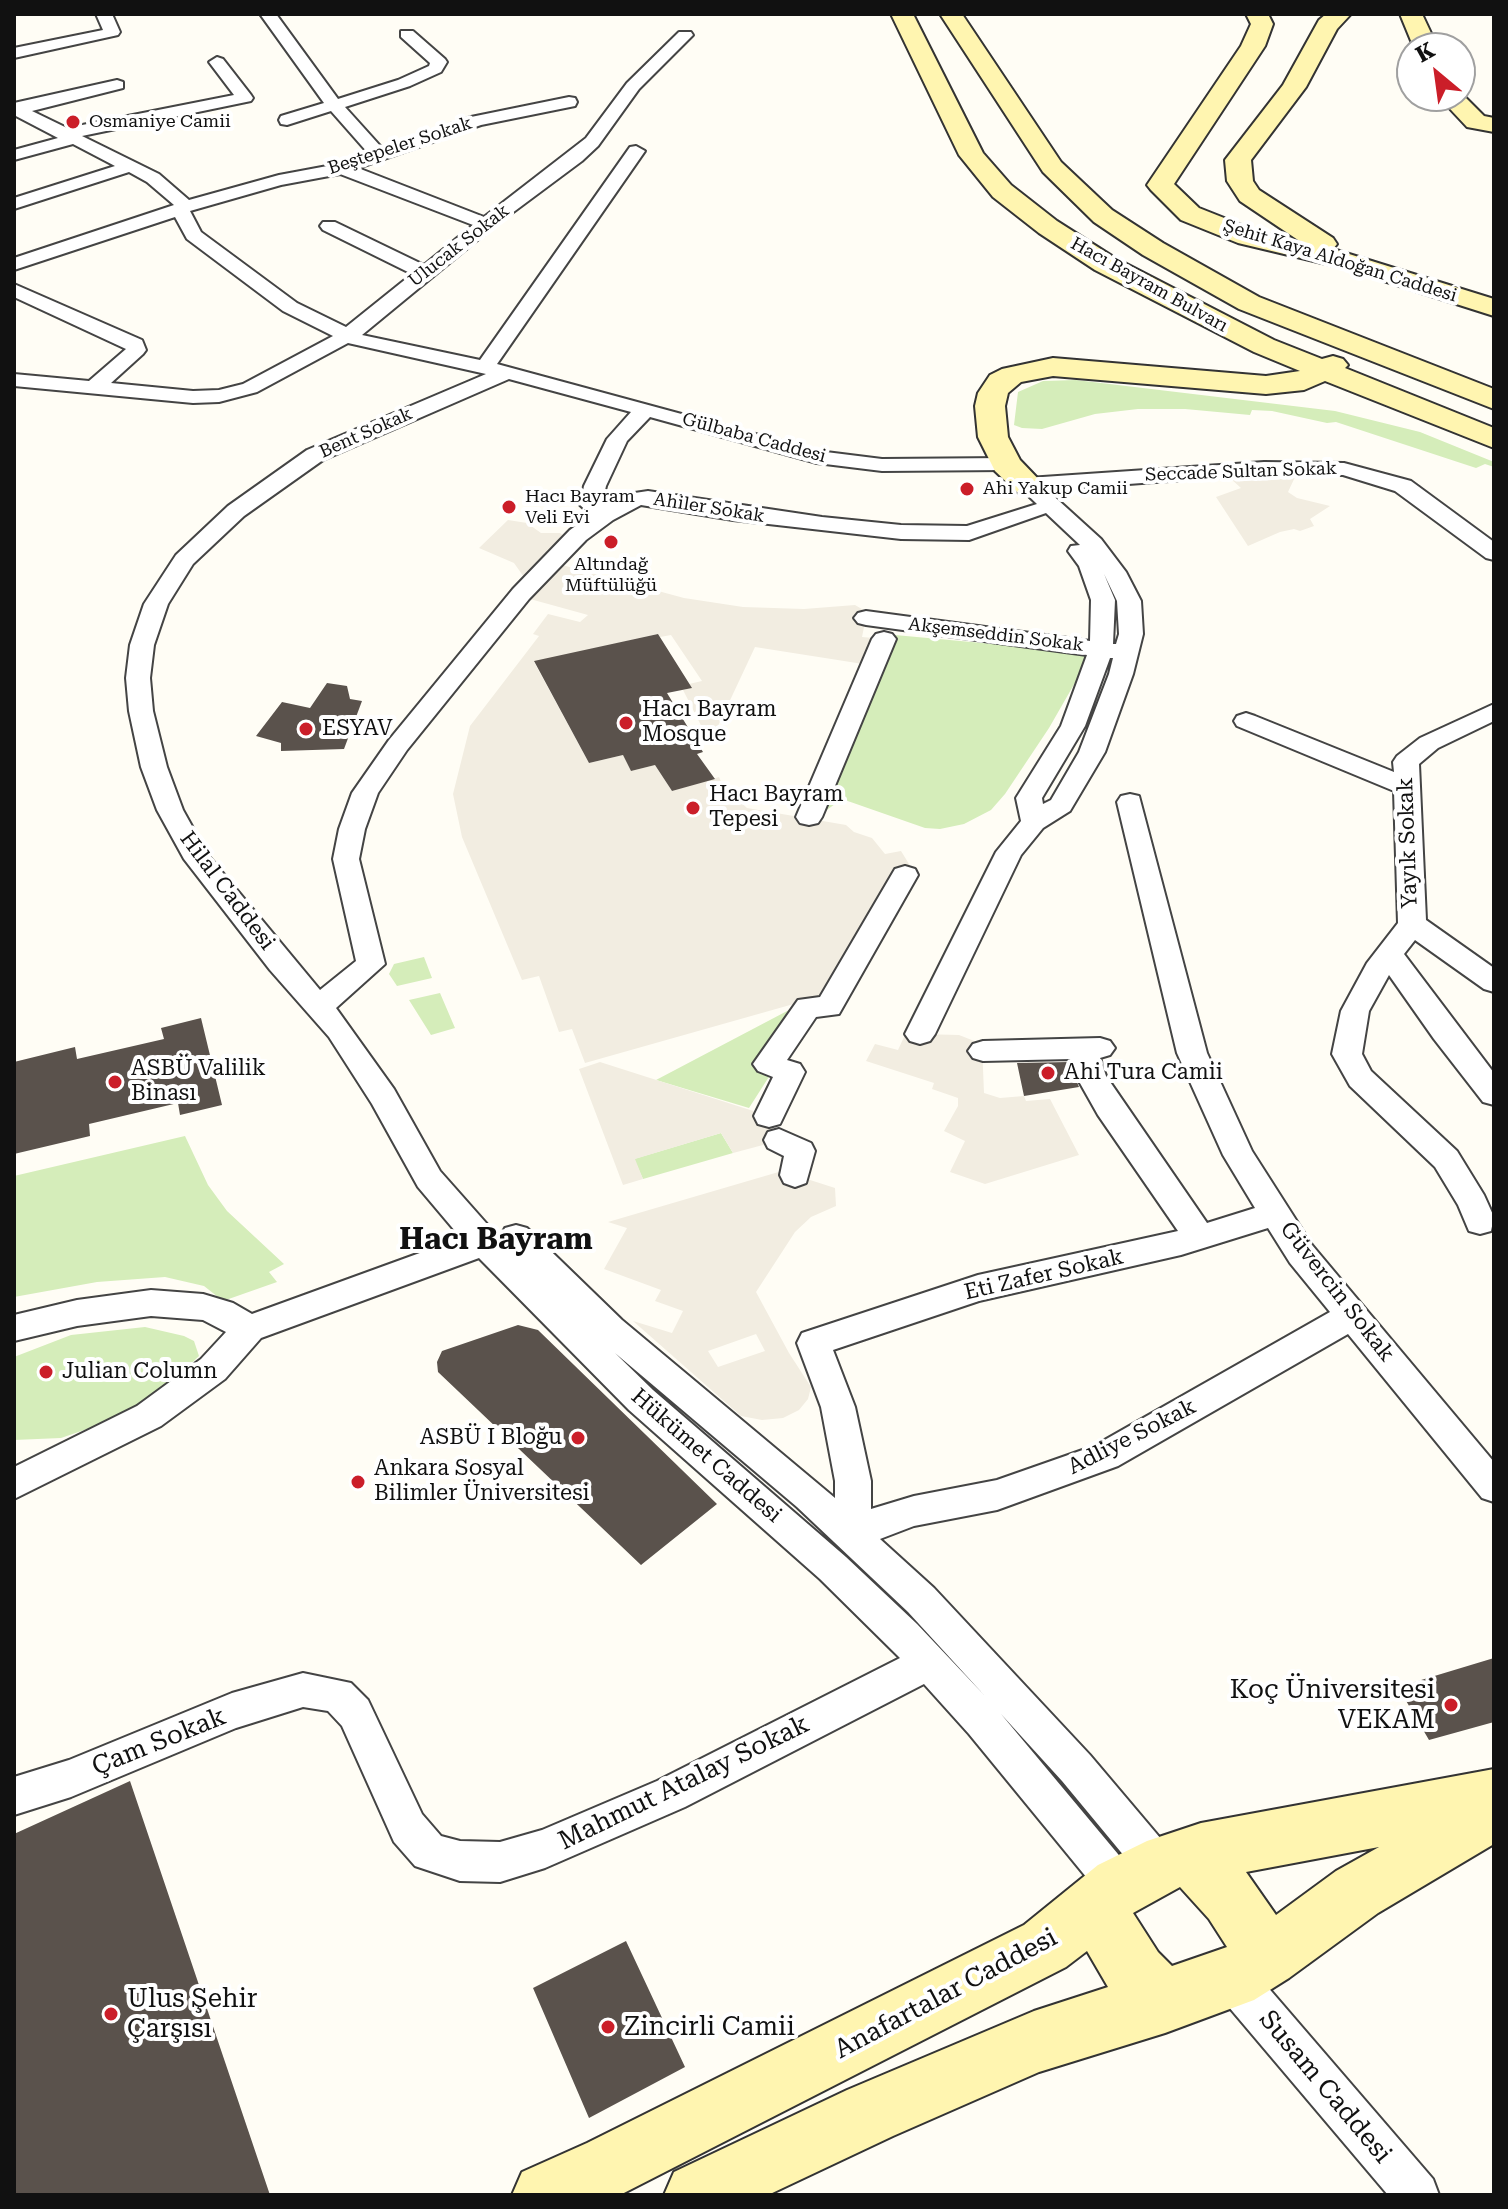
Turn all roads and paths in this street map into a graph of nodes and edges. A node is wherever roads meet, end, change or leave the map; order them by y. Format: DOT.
graph roads {
  1 [pos="104,14"];
  2 [pos="268,14"];
  3 [pos="902,14"];
  4 [pos="951,14"];
  5 [pos="1257,14"];
  6 [pos="1340,14"];
  7 [pos="407,34"];
  8 [pos="685,35"];
  9 [pos="14,53"];
  10 [pos="217,62"];
  11 [pos="117,85"];
  12 [pos="569,102"];
  13 [pos="335,106"];
  14 [pos="15,109"];
  15 [pos="1466,112"];
  16 [pos="287,120"];
  17 [pos="1494,125"];
  18 [pos="68,137"];
  19 [pos="636,151"];
  20 [pos="14,155"];
  21 [pos="379,155"];
  22 [pos="131,166"];
  23 [pos="342,168"];
  24 [pos="14,204"];
  25 [pos="183,208"];
  26 [pos="486,224"];
  27 [pos="329,226"];
  28 [pos="14,247"];
  29 [pos="33,258"];
  30 [pos="1352,262"];
  31 [pos="14,264"];
  32 [pos="425,273"];
  33 [pos="14,290"];
  34 [pos="1494,308"];
  35 [pos="349,335"];
  36 [pos="1363,348"];
  37 [pos="496,370"];
  38 [pos="1324,371"];
  39 [pos="14,380"];
  40 [pos="92,389"];
  41 [pos="1494,400"];
  42 [pos="646,409"];
  43 [pos="1494,439"];
  44 [pos="1006,464"];
  45 [pos="1032,498"];
  46 [pos="236,511"];
  47 [pos="605,515"];
  48 [pos="956,533"];
  49 [pos="1488,548"];
  50 [pos="866,618"];
  51 [pos="884,639"];
  52 [pos="1101,649"];
  53 [pos="1125,653"];
  54 [pos="1494,711"];
  55 [pos="1246,721"];
  56 [pos="1406,774"];
  57 [pos="1130,802"];
  58 [pos="809,817"];
  59 [pos="1034,822"];
  60 [pos="905,875"];
  61 [pos="1412,924"];
  62 [pos="1389,954"];
  63 [pos="1494,982"];
  64 [pos="320,1005"];
  65 [pos="920,1034"];
  66 [pos="983,1051"];
  67 [pos="1494,1094"];
  68 [pos="795,1175"];
  69 [pos="1276,1214"];
  70 [pos="1480,1222"];
  71 [pos="1200,1238"];
  72 [pos="500,1240"];
  73 [pos="1351,1316"];
  74 [pos="14,1328"];
  75 [pos="249,1329"];
  76 [pos="14,1484"];
  77 [pos="1494,1487"];
  78 [pos="853,1536"];
  79 [pos="929,1662"];
  80 [pos="303,1690"];
  81 [pos="14,1796"];
  82 [pos="1494,1797"];
  83 [pos="1494,1812"];
  84 [pos="1141,1877"];
  85 [pos="1250,1968"];
  86 [pos="1165,2002"];
  87 [pos="545,2195"];
  88 [pos="697,2195"];
  89 [pos="1417,2195"];
  1 -- 9 [label="street"];
  2 -- 13 [label="street"];
  3 -- 38 [label="main road, Hacı Bayram Bulvarı"];
  4 -- 36 [label="main road, Hacı Bayram Bulvarı"];
  5 -- 30 [label="main road, Şehit Kaya Aldoğan Caddesi"];
  6 -- 30 [label="main road"];
  7 -- 13 [label="street"];
  8 -- 26 [label="street, Ulucak Sokak"];
  10 -- 18 [label="street"];
  11 -- 14 [label="street"];
  12 -- 21 [label="street, Beştepeler Sokak"];
  13 -- 16 [label="street"];
  13 -- 21 [label="street"];
  14 -- 18 [label="street, Gülbaba Caddesi"];
  15 -- 17 [label="main road"];
  18 -- 20 [label="street"];
  18 -- 22 [label="street, Gülbaba Caddesi"];
  19 -- 37 [label="street"];
  21 -- 23 [label="street, Beştepeler Sokak"];
  22 -- 24 [label="street"];
  22 -- 25 [label="street, Gülbaba Caddesi"];
  23 -- 25 [label="street, Beştepeler Sokak"];
  23 -- 26 [label="street"];
  25 -- 29 [label="street, Beştepeler Sokak"];
  25 -- 35 [label="street, Gülbaba Caddesi"];
  26 -- 32 [label="street, Ulucak Sokak"];
  27 -- 32 [label="street"];
  28 -- 29 [label="street"];
  29 -- 31 [label="street, Beştepeler Sokak"];
  30 -- 34 [label="main road, Şehit Kaya Aldoğan Caddesi"];
  32 -- 35 [label="street, Ulucak Sokak"];
  33 -- 40 [label="street"];
  35 -- 37 [label="street, Gülbaba Caddesi"];
  35 -- 40 [label="street, Ulucak Sokak"];
  36 -- 38 [label="main road"];
  36 -- 41 [label="main road, Hacı Bayram Bulvarı"];
  37 -- 42 [label="street, Gülbaba Caddesi"];
  37 -- 46 [label="street, Bent Sokak"];
  38 -- 43 [label="main road, Hacı Bayram Bulvarı"];
  38 -- 44 [label="main road"];
  39 -- 40 [label="street, Ulucak Sokak"];
  42 -- 44 [label="street, Gülbaba Caddesi"];
  42 -- 47 [label="street"];
  44 -- 45 [label="main road"];
  45 -- 48 [label="street, Seccade Sultan Sokak"];
  45 -- 49 [label="street, Seccade Sultan Sokak"];
  45 -- 52 [label="street"];
  45 -- 53 [label="street"];
  46 -- 64 [label="street, Hilal Caddesi"];
  47 -- 48 [label="street, Ahiler Sokak"];
  47 -- 64 [label="street, Ahiler Sokak"];
  50 -- 52 [label="street, Akşemseddin Sokak"];
  51 -- 58 [label="street"];
  52 -- 53 [label="street, Akşemseddin Sokak"];
  52 -- 59 [label="street"];
  53 -- 59 [label="street"];
  54 -- 56 [label="street"];
  55 -- 56 [label="street"];
  56 -- 61 [label="street, Yayık Sokak"];
  57 -- 69 [label="street, Güvercin Sokak"];
  59 -- 65 [label="street"];
  60 -- 68 [label="street"];
  61 -- 62 [label="street"];
  61 -- 63 [label="street"];
  62 -- 67 [label="street"];
  62 -- 70 [label="street"];
  64 -- 72 [label="street, Hükümet Caddesi"];
  66 -- 71 [label="street"];
  69 -- 71 [label="street, Eti Zafer Sokak"];
  69 -- 73 [label="street, Güvercin Sokak"];
  71 -- 78 [label="street, Eti Zafer Sokak"];
  72 -- 75 [label="street"];
  72 -- 78 [label="street"];
  72 -- 79 [label="street, Hükümet Caddesi"];
  73 -- 77 [label="street, Güvercin Sokak"];
  73 -- 78 [label="street, Adliye Sokak"];
  74 -- 75 [label="street"];
  75 -- 76 [label="street"];
  78 -- 84 [label="street"];
  79 -- 80 [label="street, Mahmut Atalay Sokak"];
  79 -- 84 [label="street, Hükümet Caddesi"];
  80 -- 81 [label="street, Çam Sokak"];
  82 -- 84 [label="main road, Anafartalar Caddesi"];
  83 -- 85 [label="main road"];
  84 -- 85 [label="main road"];
  84 -- 86 [label="main road"];
  84 -- 87 [label="main road, Anafartalar Caddesi"];
  85 -- 86 [label="main road"];
  85 -- 89 [label="street, Susam Caddesi"];
  86 -- 88 [label="main road"];
}
